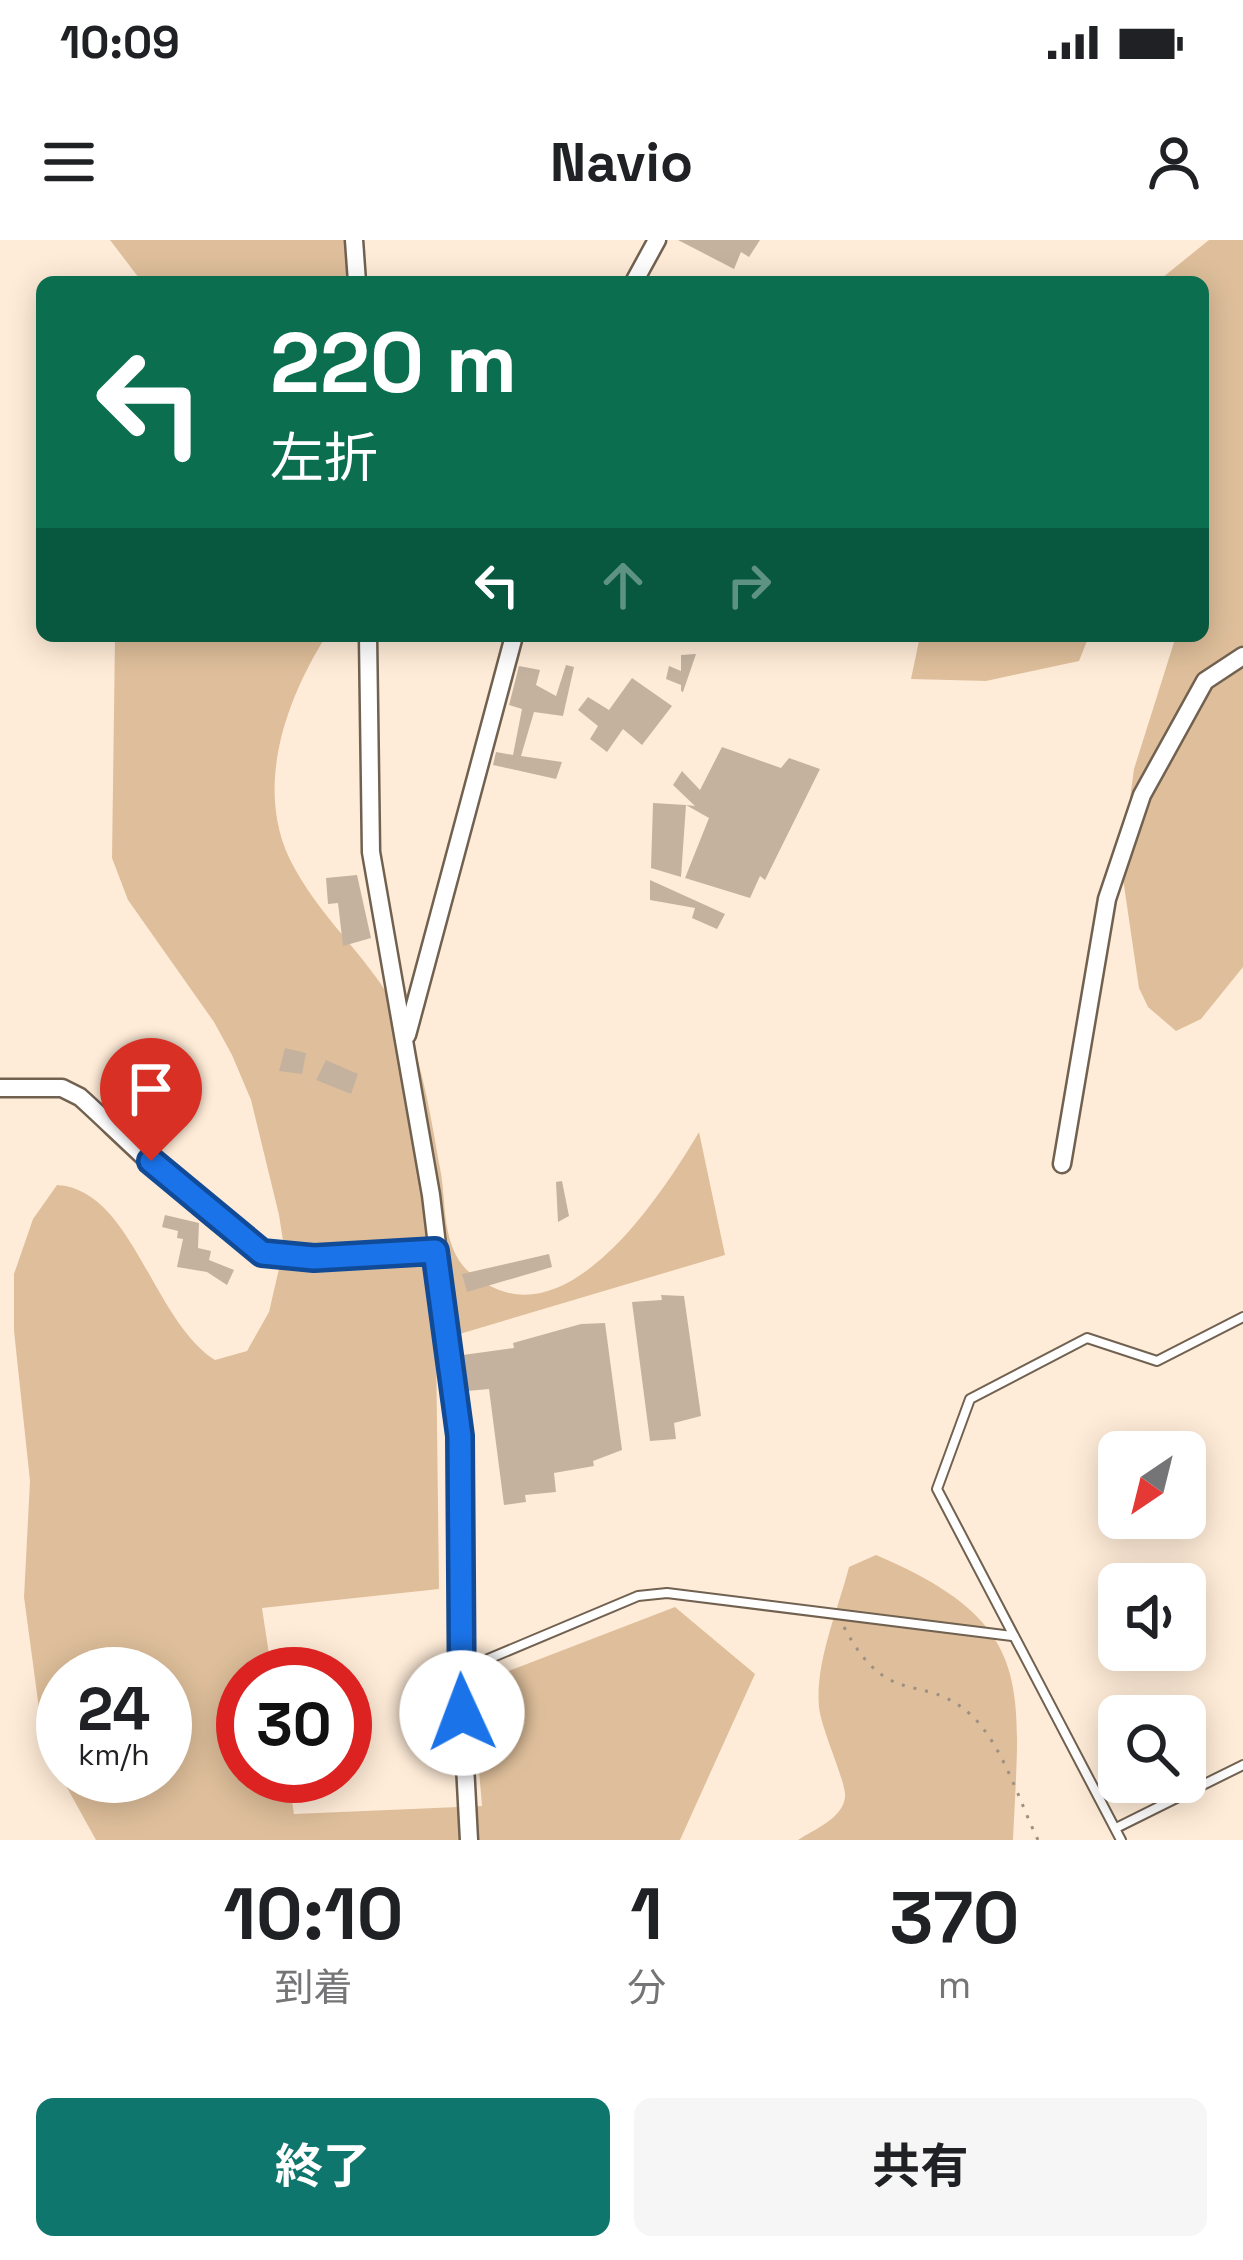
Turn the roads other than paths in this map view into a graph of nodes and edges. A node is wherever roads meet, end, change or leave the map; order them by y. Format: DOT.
graph roads {
  1 [pos="354,240"];
  2 [pos="657,240"];
  3 [pos="356,276"];
  4 [pos="637,276"];
  5 [pos="368,642"];
  6 [pos="512,642"];
  7 [pos="1243,656"];
  8 [pos="405,1042"];
  9 [pos="0,1088"];
  10 [pos="1062,1164"];
  11 [pos="435,1251"];
  12 [pos="1243,1317"];
  13 [pos="1013,1636"];
  14 [pos="460,1671"];
  15 [pos="1243,1765"];
  16 [pos="1115,1828"];
  17 [pos="469,1840"];
  18 [pos="1121,1840"];
  1 -- 3 [label="street"];
  2 -- 4 [label="street"];
  5 -- 8 [label="street"];
  6 -- 8 [label="street"];
  7 -- 10 [label="street"];
  8 -- 11 [label="street"];
  9 -- 11 [label="street"];
  11 -- 14 [label="street"];
  12 -- 13 [label="lane"];
  13 -- 14 [label="lane"];
  13 -- 16 [label="lane"];
  14 -- 17 [label="street"];
  15 -- 16 [label="lane"];
  16 -- 18 [label="lane"];
}
